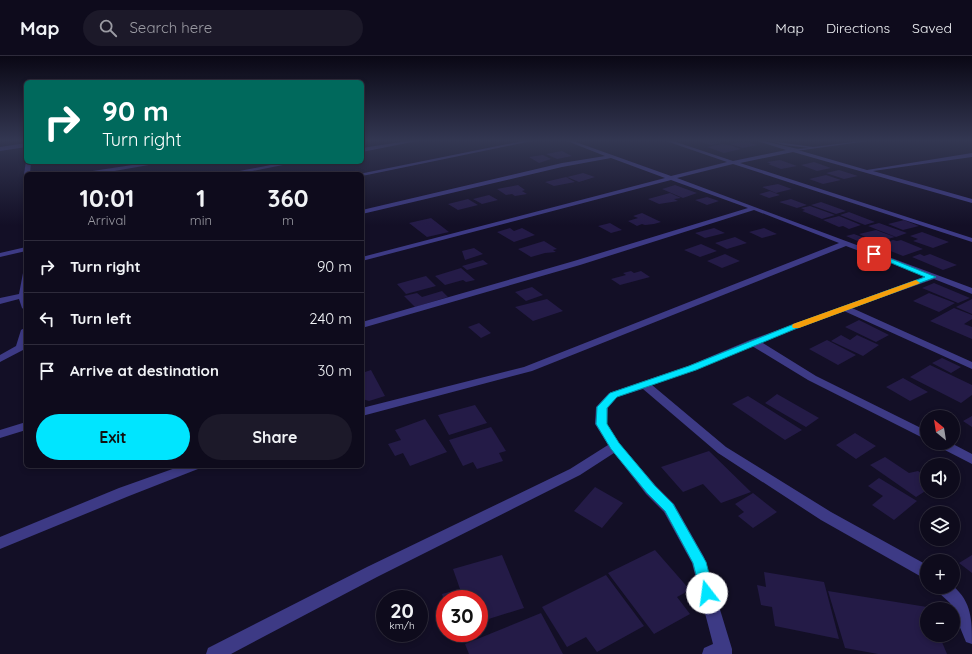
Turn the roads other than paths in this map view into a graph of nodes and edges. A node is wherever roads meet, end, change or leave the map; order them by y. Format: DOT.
graph roads {
  1 [pos="119,169"];
  2 [pos="256,169"];
  3 [pos="388,169"];
  4 [pos="545,169"];
  5 [pos="645,169"];
  6 [pos="707,169"];
  7 [pos="755,169"];
  8 [pos="859,169"];
  9 [pos="880,169"];
  10 [pos="866,171"];
  11 [pos="99,172"];
  12 [pos="238,172"];
  13 [pos="364,174"];
  14 [pos="671,178"];
  15 [pos="972,197"];
  16 [pos="964,198"];
  17 [pos="972,201"];
  18 [pos="754,208"];
  19 [pos="364,212"];
  20 [pos="972,240"];
  21 [pos="846,243"];
  22 [pos="24,249"];
  23 [pos="0,255"];
  24 [pos="364,258"];
  25 [pos="932,277"];
  26 [pos="972,291"];
  27 [pos="24,293"];
  28 [pos="23,296"];
  29 [pos="24,300"];
  30 [pos="0,301"];
  31 [pos="844,308"];
  32 [pos="364,324"];
  33 [pos="754,342"];
  34 [pos="23,347"];
  35 [pos="0,360"];
  36 [pos="972,366"];
  37 [pos="644,384"];
  38 [pos="364,411"];
  39 [pos="24,427"];
  40 [pos="920,432"];
  41 [pos="0,434"];
  42 [pos="615,446"];
  43 [pos="955,450"];
  44 [pos="972,459"];
  45 [pos="189,468"];
  46 [pos="0,543"];
  47 [pos="920,569"];
  48 [pos="951,594"];
  49 [pos="971,631"];
  50 [pos="719,652"];
  51 [pos="214,654"];
  1 -- 11 [label="street"];
  2 -- 12 [label="street"];
  3 -- 13 [label="street"];
  4 -- 19 [label="street"];
  5 -- 14 [label="street"];
  6 -- 14 [label="street"];
  7 -- 20 [label="street"];
  8 -- 10 [label="street"];
  9 -- 10 [label="street"];
  10 -- 16 [label="street"];
  14 -- 18 [label="street"];
  14 -- 24 [label="street"];
  15 -- 16 [label="street"];
  16 -- 17 [label="street"];
  18 -- 21 [label="street"];
  18 -- 32 [label="street"];
  21 -- 25 [label="street"];
  21 -- 38 [label="street"];
  22 -- 23 [label="street"];
  25 -- 26 [label="street"];
  25 -- 31 [label="street"];
  27 -- 28 [label="street"];
  28 -- 29 [label="street"];
  28 -- 30 [label="street"];
  31 -- 33 [label="street"];
  31 -- 36 [label="street"];
  33 -- 37 [label="street"];
  33 -- 40 [label="street"];
  34 -- 35 [label="street"];
  37 -- 42 [label="street"];
  37 -- 47 [label="street"];
  39 -- 41 [label="street"];
  42 -- 50 [label="street"];
  42 -- 51 [label="street"];
  43 -- 44 [label="street"];
  45 -- 46 [label="street"];
  48 -- 49 [label="street"];
}
